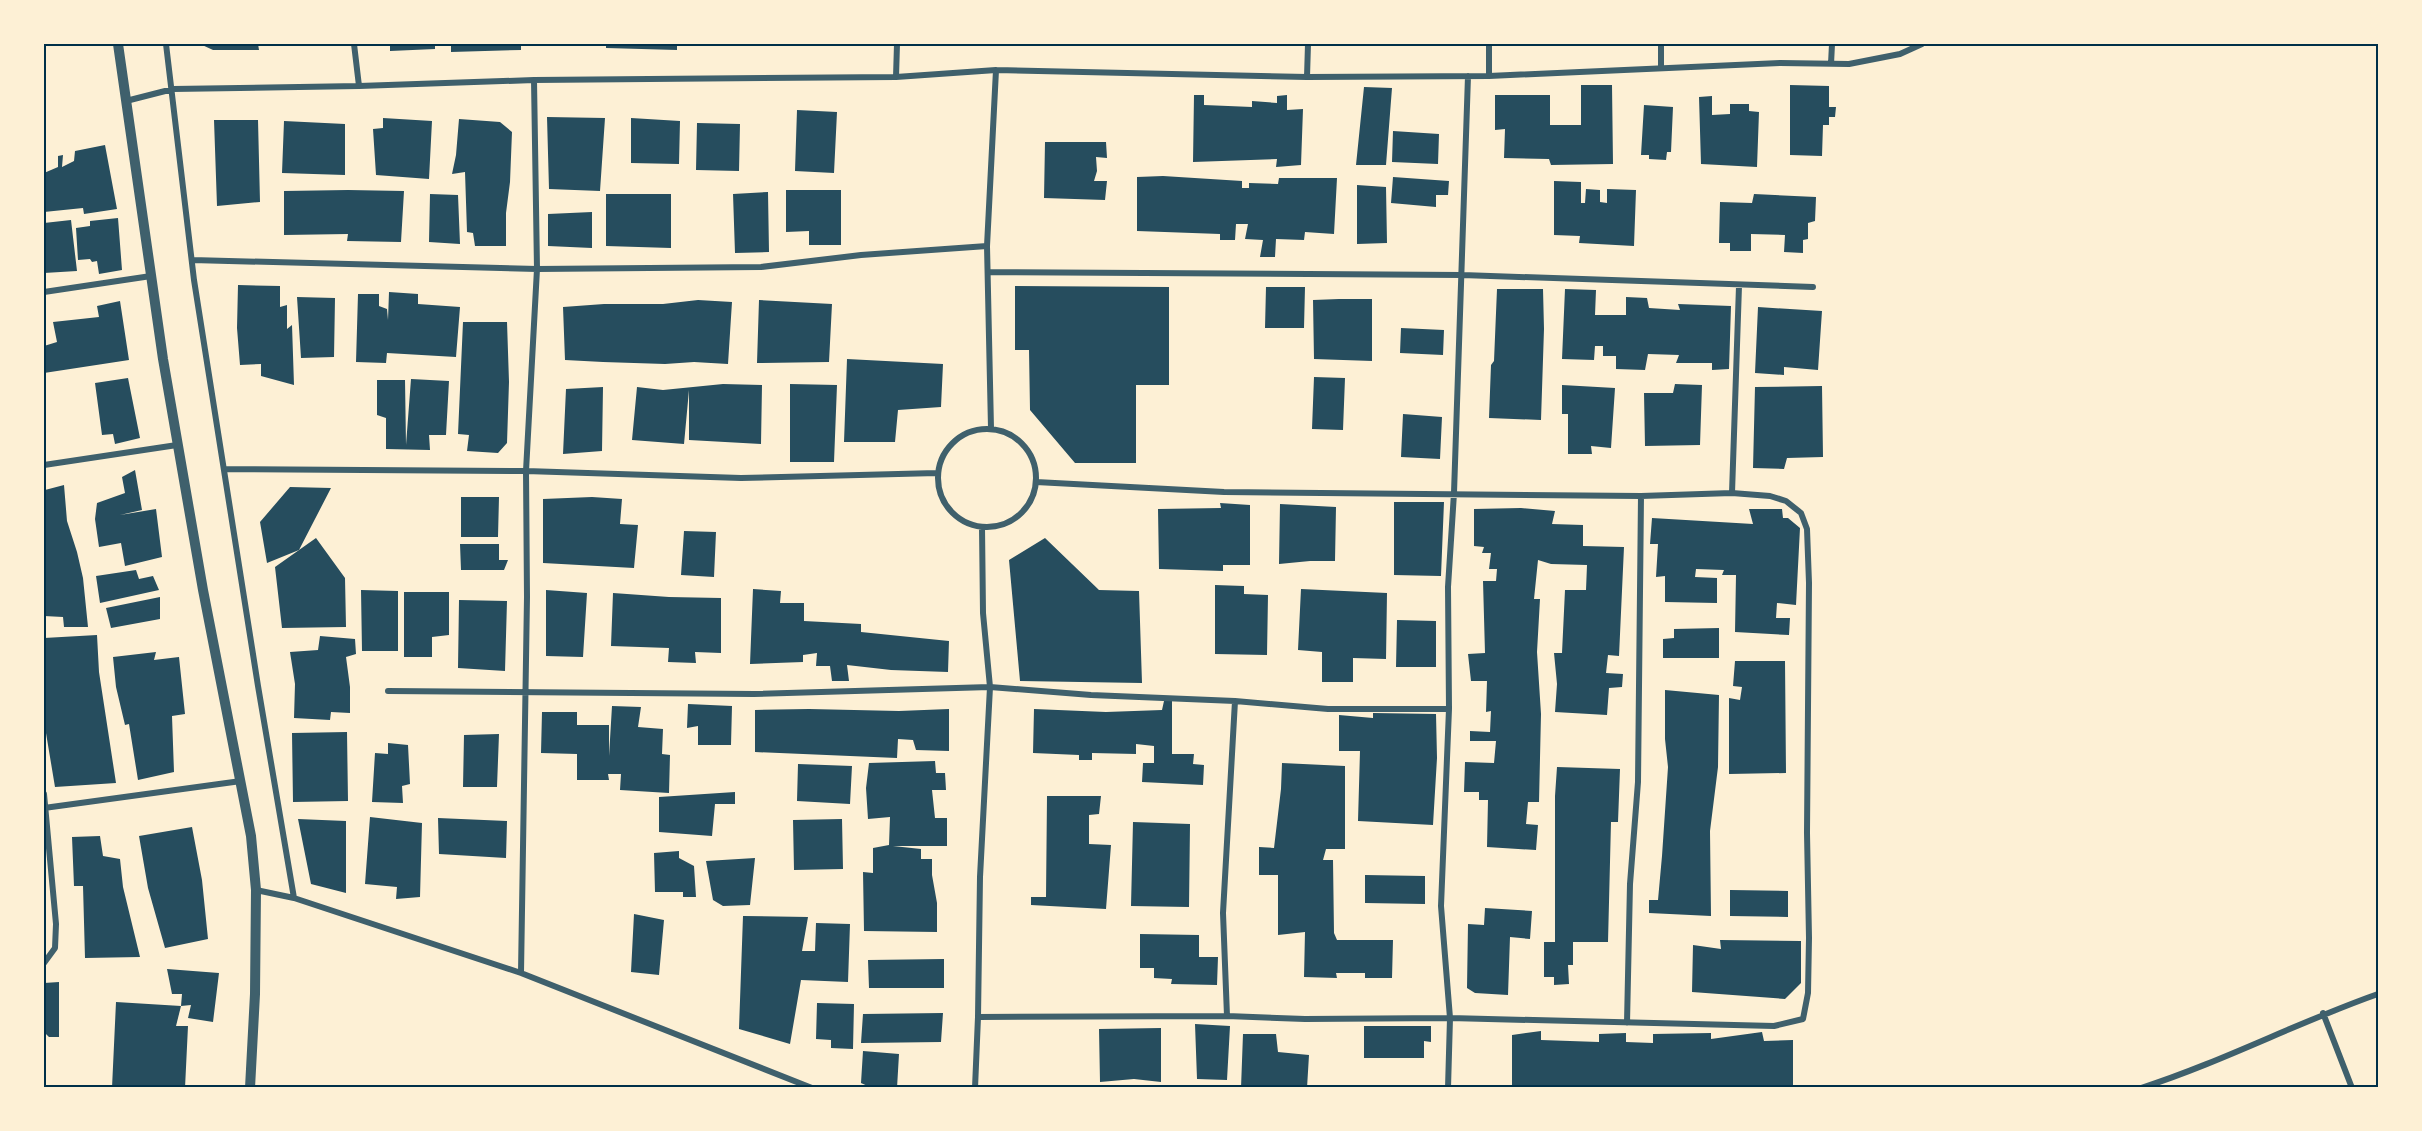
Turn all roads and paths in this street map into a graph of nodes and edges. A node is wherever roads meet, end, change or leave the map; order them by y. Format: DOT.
graph roads {
  1 [pos="118,44"];
  2 [pos="166,44"];
  3 [pos="354,44"];
  4 [pos="897,44"];
  5 [pos="1308,44"];
  6 [pos="1489,44"];
  7 [pos="1661,44"];
  8 [pos="1832,44"];
  9 [pos="1922,44"];
  10 [pos="1831,64"];
  11 [pos="1660,68"];
  12 [pos="996,70"];
  13 [pos="896,76"];
  14 [pos="1468,76"];
  15 [pos="1489,76"];
  16 [pos="1307,77"];
  17 [pos="534,80"];
  18 [pos="359,86"];
  19 [pos="173,89"];
  20 [pos="126,101"];
  21 [pos="987,246"];
  22 [pos="192,260"];
  23 [pos="537,268"];
  24 [pos="989,272"];
  25 [pos="1462,275"];
  26 [pos="151,276"];
  27 [pos="1739,286"];
  28 [pos="1813,287"];
  29 [pos="44,292"];
  30 [pos="991,428"];
  31 [pos="177,445"];
  32 [pos="44,465"];
  33 [pos="224,470"];
  34 [pos="526,471"];
  35 [pos="937,473"];
  36 [pos="1036,482"];
  37 [pos="1454,493"];
  38 [pos="1732,493"];
  39 [pos="1641,496"];
  40 [pos="982,527"];
  41 [pos="990,687"];
  42 [pos="388,692"];
  43 [pos="525,692"];
  44 [pos="1235,701"];
  45 [pos="1449,709"];
  46 [pos="241,781"];
  47 [pos="44,795"];
  48 [pos="45,808"];
  49 [pos="256,890"];
  50 [pos="294,898"];
  51 [pos="44,963"];
  52 [pos="521,973"];
  53 [pos="2379,994"];
  54 [pos="2323,1013"];
  55 [pos="1227,1016"];
  56 [pos="978,1017"];
  57 [pos="1450,1018"];
  58 [pos="1627,1023"];
  59 [pos="250,1088"];
  60 [pos="812,1088"];
  61 [pos="975,1088"];
  62 [pos="1448,1088"];
  63 [pos="2141,1088"];
  64 [pos="2352,1088"];
  1 -- 20 [label="street"];
  2 -- 19 [label="street"];
  3 -- 18 [label="street"];
  4 -- 13 [label="street"];
  5 -- 16 [label="street"];
  6 -- 15 [label="street"];
  7 -- 11 [label="street"];
  8 -- 10 [label="street"];
  9 -- 10 [label="street"];
  10 -- 11 [label="street"];
  11 -- 15 [label="street"];
  12 -- 13 [label="street"];
  12 -- 16 [label="street"];
  12 -- 21 [label="street"];
  13 -- 17 [label="street"];
  14 -- 15 [label="street"];
  14 -- 16 [label="street"];
  14 -- 25 [label="street"];
  17 -- 18 [label="street"];
  17 -- 23 [label="street"];
  18 -- 19 [label="street"];
  19 -- 20 [label="street"];
  19 -- 22 [label="street"];
  20 -- 26 [label="street"];
  21 -- 23 [label="street"];
  21 -- 24 [label="street"];
  22 -- 23 [label="street"];
  22 -- 33 [label="street"];
  23 -- 34 [label="street"];
  24 -- 25 [label="street"];
  24 -- 30 [label="street"];
  25 -- 27 [label="street"];
  25 -- 37 [label="street"];
  26 -- 29 [label="street"];
  26 -- 31 [label="street"];
  27 -- 28 [label="street"];
  27 -- 38 [label="street"];
  30 -- 35 [label="street"];
  30 -- 36 [label="street"];
  31 -- 32 [label="street"];
  31 -- 46 [label="street"];
  33 -- 34 [label="street"];
  33 -- 50 [label="street"];
  34 -- 35 [label="street"];
  34 -- 43 [label="street"];
  35 -- 40 [label="street"];
  36 -- 37 [label="street"];
  36 -- 40 [label="street"];
  37 -- 39 [label="street"];
  37 -- 45 [label="street"];
  38 -- 39 [label="street"];
  38 -- 58 [label="street"];
  39 -- 58 [label="street"];
  40 -- 41 [label="street"];
  41 -- 43 [label="street"];
  41 -- 44 [label="street"];
  41 -- 56 [label="street"];
  42 -- 43 [label="street"];
  43 -- 52 [label="street"];
  44 -- 45 [label="street"];
  44 -- 55 [label="street"];
  45 -- 57 [label="street"];
  46 -- 48 [label="street"];
  46 -- 49 [label="street"];
  47 -- 48 [label="street"];
  48 -- 51 [label="street"];
  49 -- 50 [label="street"];
  49 -- 59 [label="street"];
  50 -- 52 [label="street"];
  52 -- 60 [label="street"];
  53 -- 54 [label="street"];
  54 -- 63 [label="street"];
  54 -- 64 [label="street"];
  55 -- 56 [label="street"];
  55 -- 57 [label="street"];
  56 -- 61 [label="street"];
  57 -- 58 [label="street"];
  57 -- 62 [label="street"];
}
